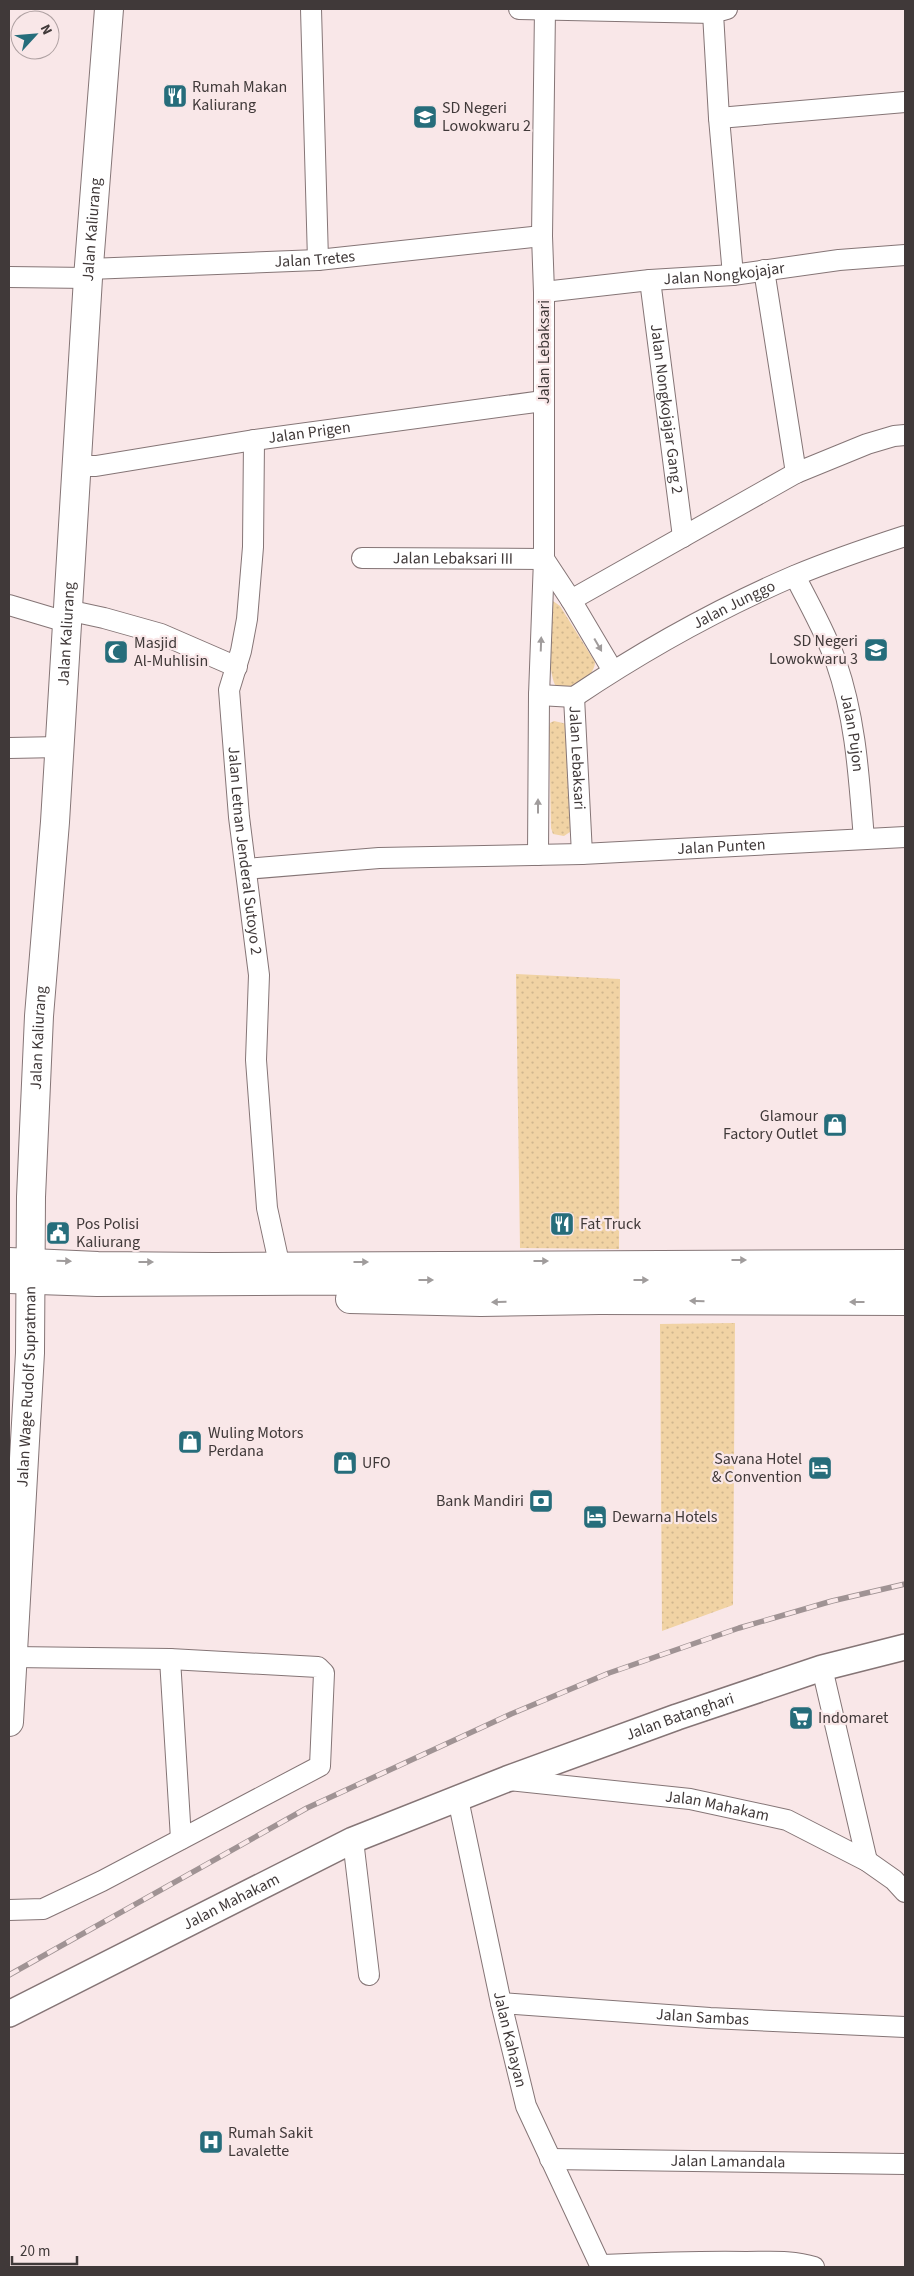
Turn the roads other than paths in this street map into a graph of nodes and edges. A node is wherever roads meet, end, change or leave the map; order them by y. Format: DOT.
graph roads {
  1 [pos="109,9"];
  2 [pos="312,9"];
  3 [pos="519,9"];
  4 [pos="545,9"];
  5 [pos="720,11"];
  6 [pos="905,102"];
  7 [pos="719,118"];
  8 [pos="542,236"];
  9 [pos="905,254"];
  10 [pos="318,260"];
  11 [pos="764,270"];
  12 [pos="88,274"];
  13 [pos="733,275"];
  14 [pos="9,277"];
  15 [pos="650,280"];
  16 [pos="544,292"];
  17 [pos="543,401"];
  18 [pos="905,435"];
  19 [pos="254,440"];
  20 [pos="76,466"];
  21 [pos="796,473"];
  22 [pos="905,536"];
  23 [pos="683,537"];
  24 [pos="362,558"];
  25 [pos="544,559"];
  26 [pos="795,576"];
  27 [pos="571,600"];
  28 [pos="9,605"];
  29 [pos="66,616"];
  30 [pos="237,666"];
  31 [pos="613,671"];
  32 [pos="539,695"];
  33 [pos="574,697"];
  34 [pos="60,747"];
  35 [pos="9,748"];
  36 [pos="905,837"];
  37 [pos="864,839"];
  38 [pos="582,854"];
  39 [pos="538,855"];
  40 [pos="246,869"];
  41 [pos="905,1260"];
  42 [pos="280,1272"];
  43 [pos="905,1277"];
  44 [pos="19,1278"];
  45 [pos="781,1280"];
  46 [pos="905,1301"];
  47 [pos="16,1501"];
  48 [pos="905,1647"];
  49 [pos="13,1657"];
  50 [pos="170,1659"];
  51 [pos="822,1668"];
  52 [pos="9,1722"];
  53 [pos="507,1779"];
  54 [pos="458,1799"];
  55 [pos="181,1839"];
  56 [pos="353,1840"];
  57 [pos="867,1861"];
  58 [pos="905,1892"];
  59 [pos="9,1910"];
  60 [pos="369,1975"];
  61 [pos="501,2004"];
  62 [pos="9,2014"];
  63 [pos="905,2027"];
  64 [pos="550,2159"];
  65 [pos="905,2164"];
  66 [pos="601,2266"];
  67 [pos="814,2267"];
  1 -- 12 [label="main road, Jalan Kaliurang"];
  2 -- 10 [label="street"];
  3 -- 4 [label="street"];
  4 -- 5 [label="street"];
  4 -- 8 [label="street, Jalan Lebaksari"];
  5 -- 7 [label="street"];
  6 -- 7 [label="street"];
  7 -- 13 [label="street"];
  8 -- 10 [label="street, Jalan Tretes"];
  8 -- 16 [label="street, Jalan Lebaksari"];
  9 -- 11 [label="street, Jalan Nongkojajar"];
  10 -- 12 [label="street, Jalan Tretes"];
  11 -- 13 [label="street, Jalan Nongkojajar"];
  11 -- 21 [label="street"];
  12 -- 14 [label="street, Jalan Tretes"];
  12 -- 20 [label="main road, Jalan Kaliurang"];
  13 -- 15 [label="street, Jalan Nongkojajar"];
  15 -- 16 [label="street, Jalan Nongkojajar"];
  15 -- 23 [label="street, Jalan Nongkojajar Gang 2"];
  16 -- 17 [label="street, Jalan Lebaksari"];
  17 -- 19 [label="street, Jalan Prigen"];
  17 -- 25 [label="street, Jalan Lebaksari"];
  18 -- 21 [label="street"];
  19 -- 20 [label="street, Jalan Prigen"];
  19 -- 30 [label="street, Jalan Letnan Jenderal Sutoyo 2"];
  20 -- 29 [label="main road, Jalan Kaliurang"];
  21 -- 23 [label="street"];
  22 -- 26 [label="street, Jalan Junggo"];
  23 -- 27 [label="street"];
  24 -- 25 [label="street, Jalan Lebaksari III"];
  25 -- 27 [label="street"];
  32 -- 25 [label="street, Jalan Lebaksari, one-way"];
  26 -- 31 [label="street, Jalan Junggo"];
  26 -- 37 [label="street, Jalan Pujon"];
  27 -- 31 [label="street, one-way"];
  28 -- 29 [label="street"];
  29 -- 30 [label="street"];
  29 -- 34 [label="main road, Jalan Kaliurang"];
  30 -- 40 [label="street, Jalan Letnan Jenderal Sutoyo 2"];
  31 -- 33 [label="street, Jalan Junggo"];
  32 -- 33 [label="street, Jalan Lebaksari"];
  39 -- 32 [label="street, Jalan Lebaksari, one-way"];
  33 -- 38 [label="street, Jalan Lebaksari"];
  34 -- 35 [label="street"];
  34 -- 44 [label="main road, Jalan Kaliurang"];
  36 -- 37 [label="street, Jalan Punten"];
  37 -- 38 [label="street, Jalan Punten"];
  38 -- 39 [label="street, Jalan Punten"];
  39 -- 40 [label="street, Jalan Punten"];
  40 -- 42 [label="street, Jalan Letnan Jenderal Sutoyo 2"];
  41 -- 45 [label="street"];
  44 -- 42 [label="main road, one-way"];
  42 -- 45 [label="main road, one-way"];
  43 -- 45 [label="main road"];
  45 -- 44 [label="main road, one-way"];
  44 -- 47 [label="main road, Jalan Wage Rudolf Supratman"];
  46 -- 45 [label="main road, one-way"];
  47 -- 49 [label="main road, Jalan Wage Rudolf Supratman"];
  48 -- 51 [label="street, Jalan Batanghari"];
  49 -- 50 [label="street"];
  49 -- 52 [label="main road, Jalan Wage Rudolf Supratman"];
  50 -- 55 [label="street"];
  50 -- 55 [label="street"];
  51 -- 53 [label="street, Jalan Batanghari"];
  51 -- 57 [label="street"];
  53 -- 54 [label="street, Jalan Batanghari"];
  53 -- 57 [label="street, Jalan Mahakam"];
  54 -- 56 [label="street, Jalan Mahakam"];
  54 -- 61 [label="street, Jalan Kahayan"];
  55 -- 59 [label="street"];
  56 -- 60 [label="street"];
  56 -- 62 [label="street, Jalan Mahakam"];
  57 -- 58 [label="street, Jalan Mahakam"];
  61 -- 63 [label="street, Jalan Sambas"];
  61 -- 64 [label="street, Jalan Kahayan"];
  64 -- 65 [label="street, Jalan Lamandala"];
  64 -- 66 [label="street, Jalan Kahayan"];
  66 -- 67 [label="street"];
}
